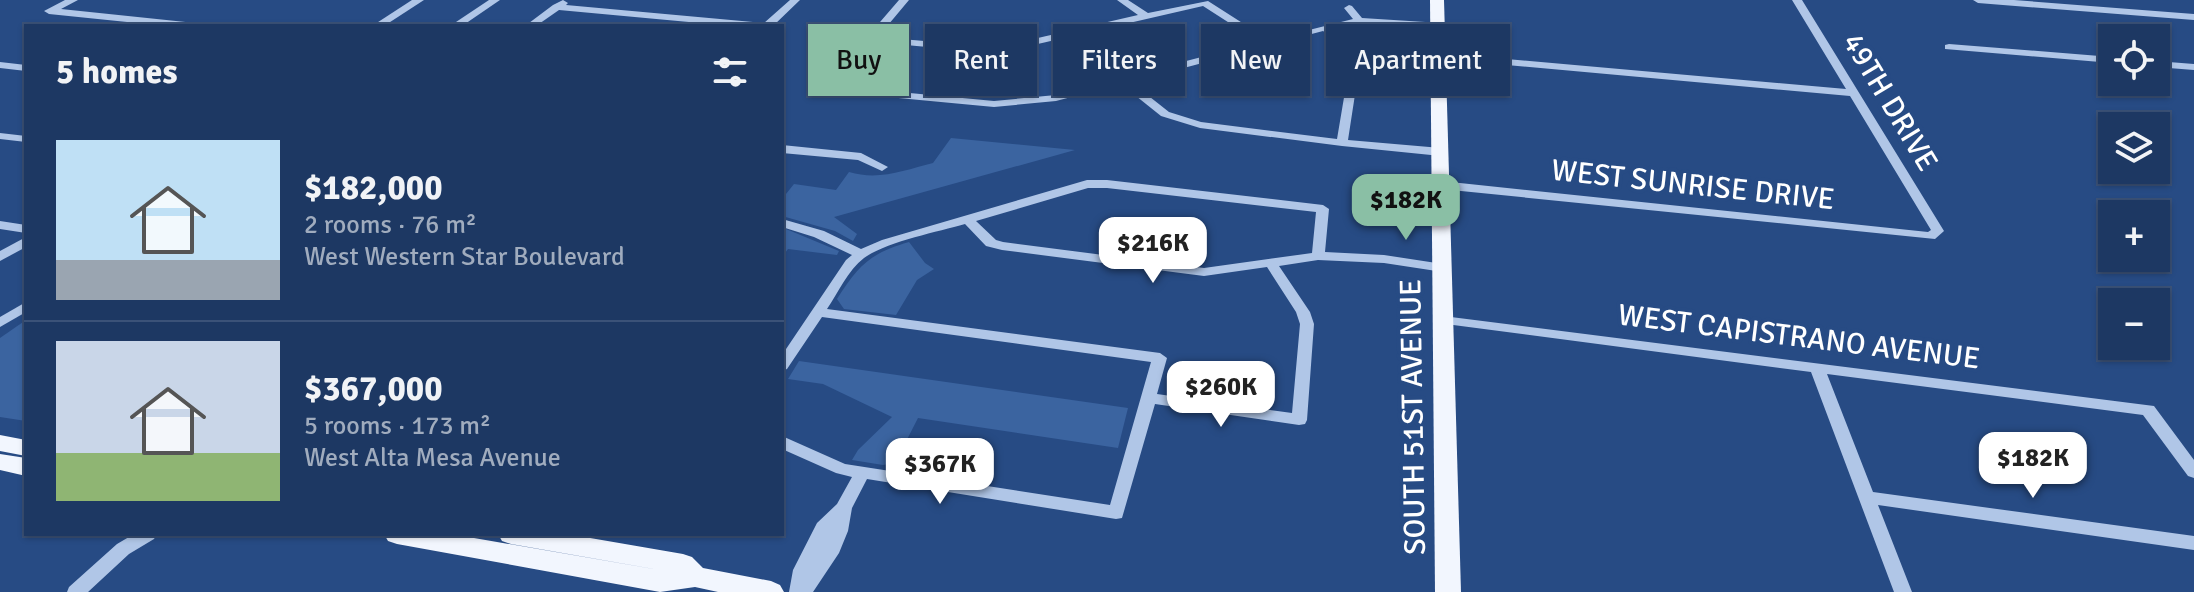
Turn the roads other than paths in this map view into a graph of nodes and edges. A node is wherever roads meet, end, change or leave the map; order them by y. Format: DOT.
graph roads {
  1 [pos="73,0"];
  2 [pos="406,0"];
  3 [pos="418,0"];
  4 [pos="495,0"];
  5 [pos="566,0"];
  6 [pos="795,0"];
  7 [pos="904,0"];
  8 [pos="1122,0"];
  9 [pos="1437,0"];
  10 [pos="1797,0"];
  11 [pos="1978,0"];
  12 [pos="556,7"];
  13 [pos="1349,8"];
  14 [pos="1147,17"];
  15 [pos="2194,17"];
  16 [pos="1359,21"];
  17 [pos="176,24"];
  18 [pos="380,24"];
  19 [pos="458,24"];
  20 [pos="533,24"];
  21 [pos="744,24"];
  22 [pos="768,24"];
  23 [pos="884,24"];
  24 [pos="1238,24"];
  25 [pos="1418,24"];
  26 [pos="1438,24"];
  27 [pos="1325,28"];
  28 [pos="1310,32"];
  29 [pos="909,42"];
  30 [pos="1949,47"];
  31 [pos="2098,59"];
  32 [pos="1510,62"];
  33 [pos="0,65"];
  34 [pos="2170,65"];
  35 [pos="2194,67"];
  36 [pos="24,68"];
  37 [pos="1854,93"];
  38 [pos="905,96"];
  39 [pos="1063,96"];
  40 [pos="1142,96"];
  41 [pos="1440,96"];
  42 [pos="0,136"];
  43 [pos="24,139"];
  44 [pos="1342,143"];
  45 [pos="784,149"];
  46 [pos="1441,152"];
  47 [pos="882,167"];
  48 [pos="1441,185"];
  49 [pos="967,219"];
  50 [pos="784,224"];
  51 [pos="0,225"];
  52 [pos="24,229"];
  53 [pos="1938,231"];
  54 [pos="24,242"];
  55 [pos="861,254"];
  56 [pos="1318,256"];
  57 [pos="0,257"];
  58 [pos="1270,262"];
  59 [pos="1443,268"];
  60 [pos="24,307"];
  61 [pos="817,312"];
  62 [pos="1443,320"];
  63 [pos="0,323"];
  64 [pos="784,363"];
  65 [pos="1817,368"];
  66 [pos="1148,398"];
  67 [pos="0,443"];
  68 [pos="784,443"];
  69 [pos="24,448"];
  70 [pos="0,462"];
  71 [pos="24,467"];
  72 [pos="2193,469"];
  73 [pos="862,473"];
  74 [pos="1867,497"];
  75 [pos="408,536"];
  76 [pos="522,536"];
  77 [pos="127,542"];
  78 [pos="2194,543"];
  79 [pos="695,577"];
  80 [pos="76,592"];
  81 [pos="771,592"];
  82 [pos="800,592"];
  83 [pos="1448,592"];
  84 [pos="1903,592"];
  1 -- 17 [label="street"];
  2 -- 3 [label="street"];
  3 -- 18 [label="street"];
  4 -- 19 [label="street"];
  5 -- 12 [label="street"];
  6 -- 22 [label="street"];
  7 -- 23 [label="street"];
  8 -- 14 [label="street"];
  9 -- 26 [label="main road, SOUTH 51ST AVENUE"];
  10 -- 37 [label="street, 49TH DRIVE"];
  11 -- 15 [label="street"];
  12 -- 20 [label="street"];
  12 -- 21 [label="street"];
  13 -- 16 [label="street"];
  14 -- 24 [label="street"];
  14 -- 29 [label="street"];
  16 -- 25 [label="street"];
  16 -- 27 [label="street"];
  27 -- 28 [label="street"];
  27 -- 44 [label="street"];
  30 -- 31 [label="street"];
  32 -- 37 [label="street"];
  33 -- 36 [label="street"];
  34 -- 35 [label="street"];
  37 -- 53 [label="street, 49TH DRIVE"];
  38 -- 39 [label="street"];
  40 -- 44 [label="street"];
  41 -- 46 [label="main road, SOUTH 51ST AVENUE"];
  42 -- 43 [label="street"];
  44 -- 46 [label="street"];
  45 -- 47 [label="street"];
  46 -- 48 [label="main road, SOUTH 51ST AVENUE"];
  48 -- 53 [label="street, WEST SUNRISE DRIVE"];
  48 -- 59 [label="main road, SOUTH 51ST AVENUE"];
  49 -- 55 [label="street"];
  49 -- 56 [label="street"];
  49 -- 58 [label="street"];
  50 -- 55 [label="street"];
  51 -- 52 [label="street"];
  54 -- 57 [label="street"];
  55 -- 61 [label="street"];
  56 -- 58 [label="street"];
  56 -- 59 [label="street"];
  58 -- 66 [label="street"];
  59 -- 62 [label="main road, SOUTH 51ST AVENUE"];
  60 -- 63 [label="street"];
  61 -- 64 [label="street"];
  61 -- 66 [label="street"];
  62 -- 65 [label="street, WEST CAPISTRANO AVENUE"];
  62 -- 83 [label="main road, SOUTH 51ST AVENUE"];
  65 -- 72 [label="street, WEST CAPISTRANO AVENUE"];
  65 -- 74 [label="street"];
  66 -- 73 [label="street"];
  67 -- 69 [label="main road"];
  68 -- 73 [label="street"];
  70 -- 71 [label="main road"];
  73 -- 82 [label="street"];
  74 -- 78 [label="street"];
  74 -- 84 [label="street"];
  75 -- 79 [label="main road"];
  76 -- 79 [label="main road"];
  77 -- 80 [label="street"];
  79 -- 81 [label="main road"];
}
